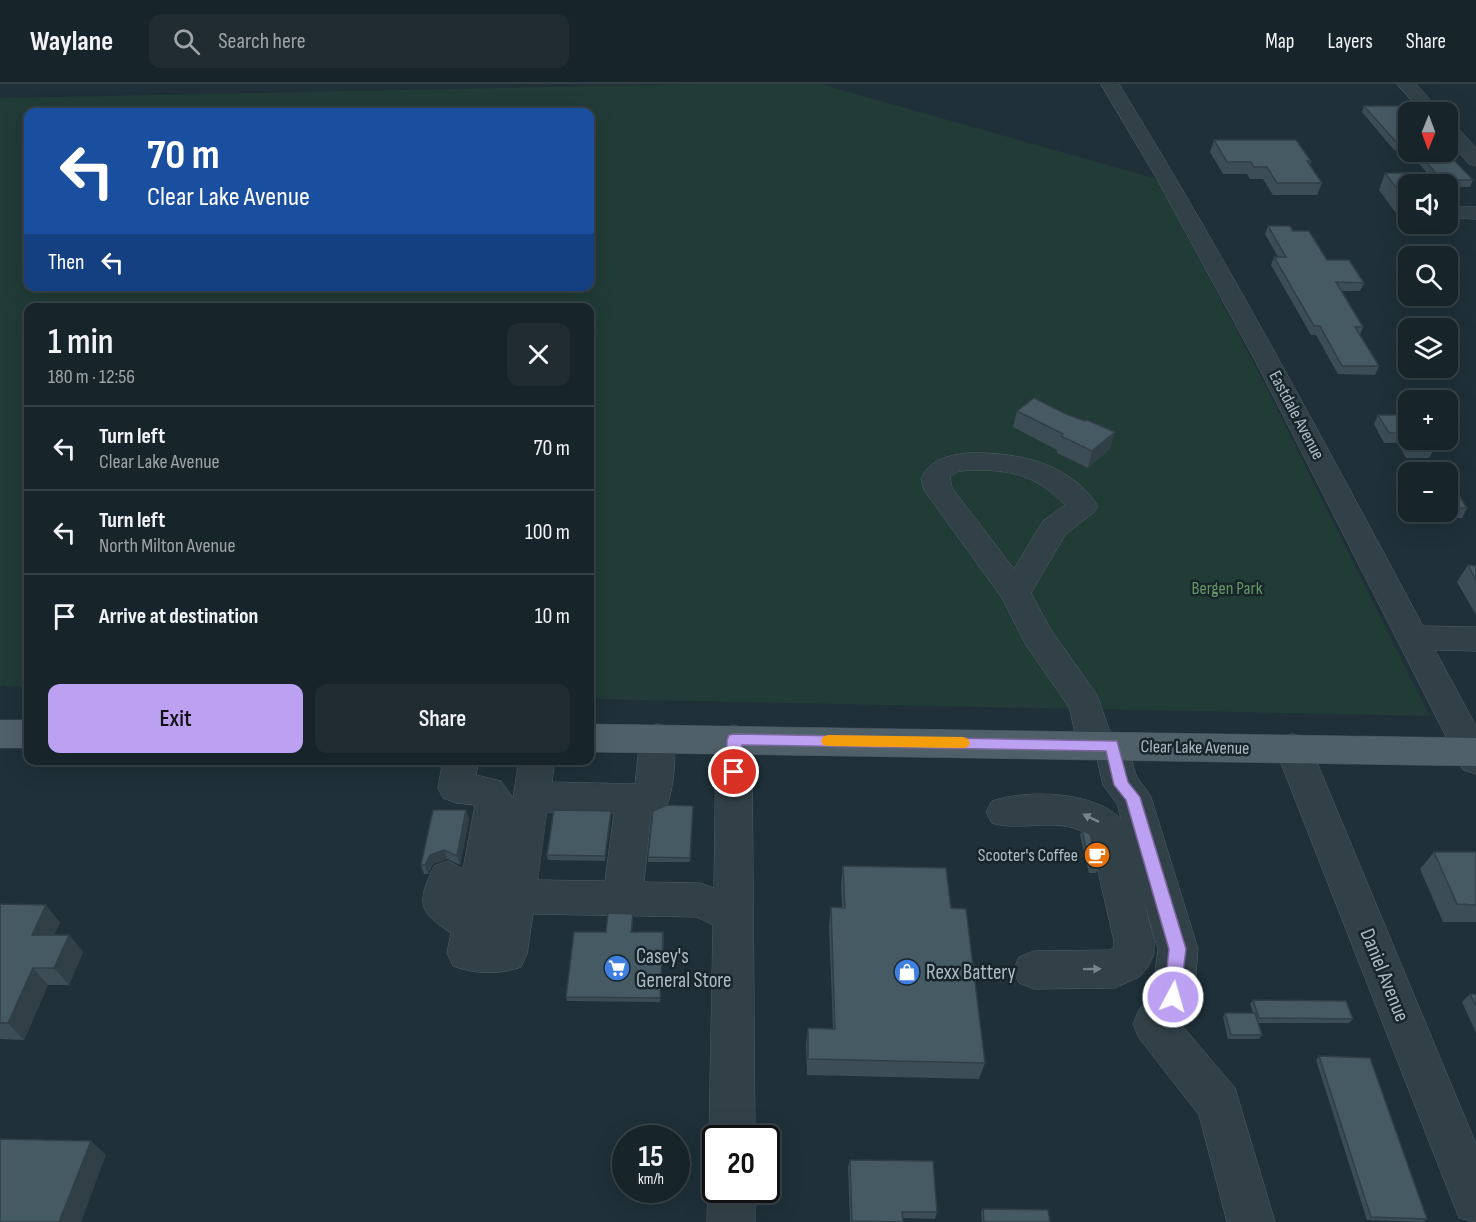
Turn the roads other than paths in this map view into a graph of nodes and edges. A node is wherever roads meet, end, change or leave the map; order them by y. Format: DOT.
graph roads {
  1 [pos="1110,84"];
  2 [pos="1406,84"];
  3 [pos="1423,102"];
  4 [pos="1458,140"];
  5 [pos="1476,160"];
  6 [pos="1015,593"];
  7 [pos="1413,638"];
  8 [pos="1476,639"];
  9 [pos="0,734"];
  10 [pos="24,734"];
  11 [pos="594,738"];
  12 [pos="658,738"];
  13 [pos="734,740"];
  14 [pos="1104,745"];
  15 [pos="1293,748"];
  16 [pos="1474,754"];
  17 [pos="536,765"];
  18 [pos="463,788"];
  19 [pos="531,797"];
  20 [pos="634,799"];
  21 [pos="1005,812"];
  22 [pos="448,878"];
  23 [pos="516,897"];
  24 [pos="623,898"];
  25 [pos="733,915"];
  26 [pos="472,925"];
  27 [pos="1034,970"];
  28 [pos="732,1125"];
  29 [pos="1476,1202"];
  30 [pos="732,1203"];
  31 [pos="731,1222"];
  32 [pos="1251,1222"];
  1 -- 7 [label="street, Eastdale Avenue"];
  2 -- 3 [label="street"];
  4 -- 5 [label="street"];
  6 -- 6 [label="street"];
  6 -- 14 [label="street"];
  7 -- 8 [label="street"];
  7 -- 16 [label="street, Eastdale Avenue"];
  9 -- 10 [label="main road"];
  11 -- 12 [label="main road, Clear Lake Avenue"];
  12 -- 13 [label="main road, Clear Lake Avenue"];
  12 -- 20 [label="street"];
  13 -- 14 [label="main road, Clear Lake Avenue"];
  13 -- 25 [label="street"];
  14 -- 15 [label="main road, Clear Lake Avenue"];
  14 -- 32 [label="street"];
  15 -- 16 [label="main road, Clear Lake Avenue"];
  15 -- 29 [label="street, Daniel Avenue"];
  17 -- 19 [label="street"];
  18 -- 26 [label="street"];
  19 -- 20 [label="street"];
  19 -- 23 [label="street"];
  20 -- 24 [label="street"];
  27 -- 21 [label="street, one-way"];
  22 -- 26 [label="street"];
  23 -- 24 [label="street"];
  23 -- 26 [label="street"];
  24 -- 25 [label="street"];
  25 -- 28 [label="street"];
  30 -- 31 [label="street"];
}
